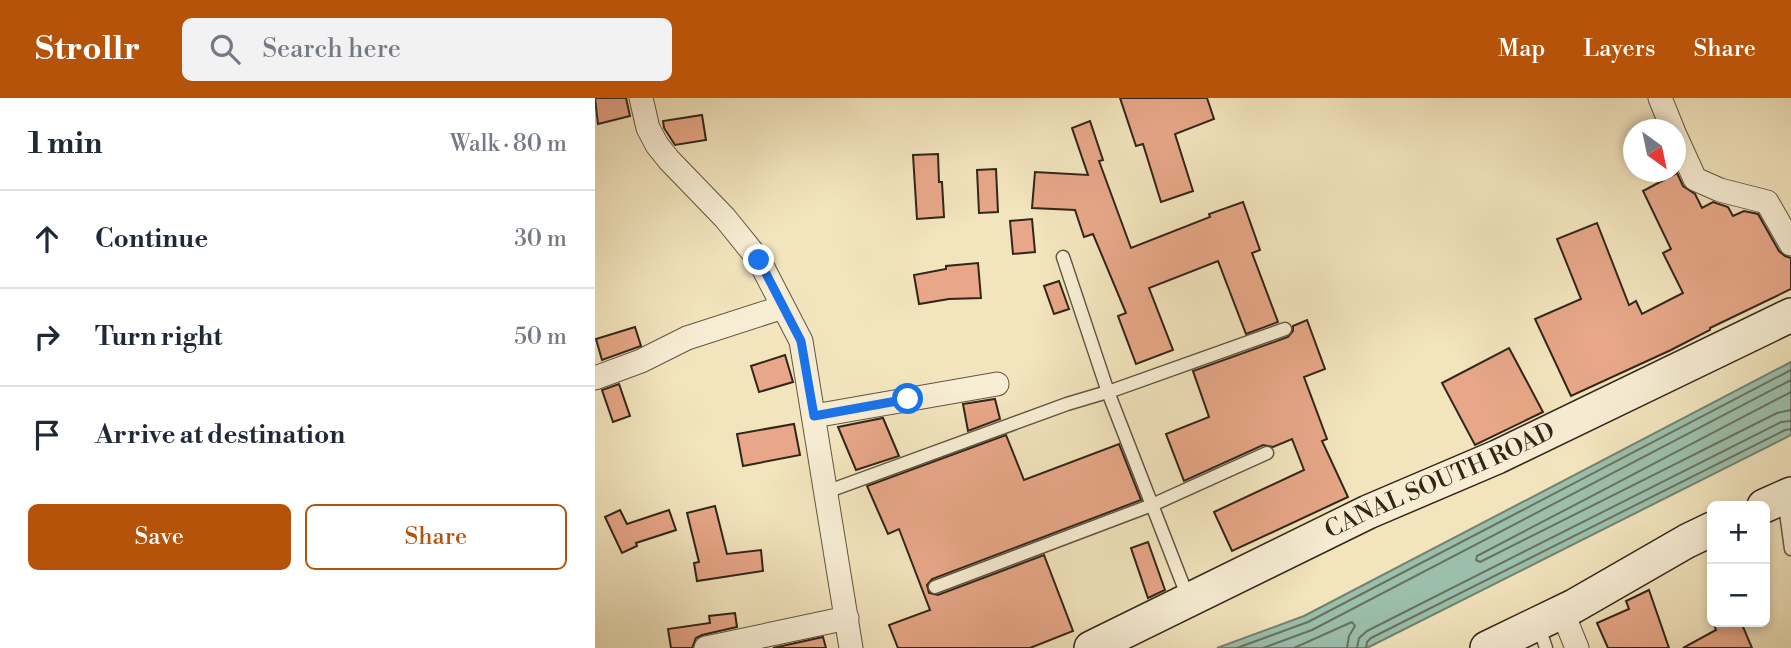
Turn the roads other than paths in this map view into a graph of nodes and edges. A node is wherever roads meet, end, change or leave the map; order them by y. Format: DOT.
graph roads {
  1 [pos="641,98"];
  2 [pos="1660,98"];
  3 [pos="1669,119"];
  4 [pos="1686,159"];
  5 [pos="1791,244"];
  6 [pos="1063,257"];
  7 [pos="783,306"];
  8 [pos="1791,315"];
  9 [pos="1285,328"];
  10 [pos="595,378"];
  11 [pos="997,384"];
  12 [pos="1108,392"];
  13 [pos="814,416"];
  14 [pos="1267,453"];
  15 [pos="826,492"];
  16 [pos="1780,499"];
  17 [pos="1152,505"];
  18 [pos="1707,531"];
  19 [pos="1791,549"];
  20 [pos="935,587"];
  21 [pos="1189,600"];
  22 [pos="846,618"];
  23 [pos="1549,628"];
  24 [pos="706,648"];
  25 [pos="851,648"];
  26 [pos="1091,648"];
  27 [pos="1487,648"];
  28 [pos="1577,648"];
  1 -- 7 [label="street"];
  2 -- 3 [label="street"];
  4 -- 5 [label="street"];
  6 -- 12 [label="lane"];
  7 -- 10 [label="street"];
  7 -- 13 [label="street"];
  8 -- 21 [label="street, CANAL SOUTH ROAD"];
  9 -- 12 [label="lane"];
  11 -- 13 [label="street"];
  12 -- 15 [label="lane"];
  12 -- 17 [label="lane"];
  13 -- 15 [label="street"];
  14 -- 17 [label="lane"];
  15 -- 22 [label="street"];
  16 -- 19 [label="lane"];
  17 -- 20 [label="lane"];
  17 -- 21 [label="lane"];
  18 -- 23 [label="street"];
  21 -- 26 [label="street, CANAL SOUTH ROAD"];
  22 -- 24 [label="street"];
  22 -- 25 [label="street"];
  23 -- 27 [label="street"];
  23 -- 28 [label="street"];
}
